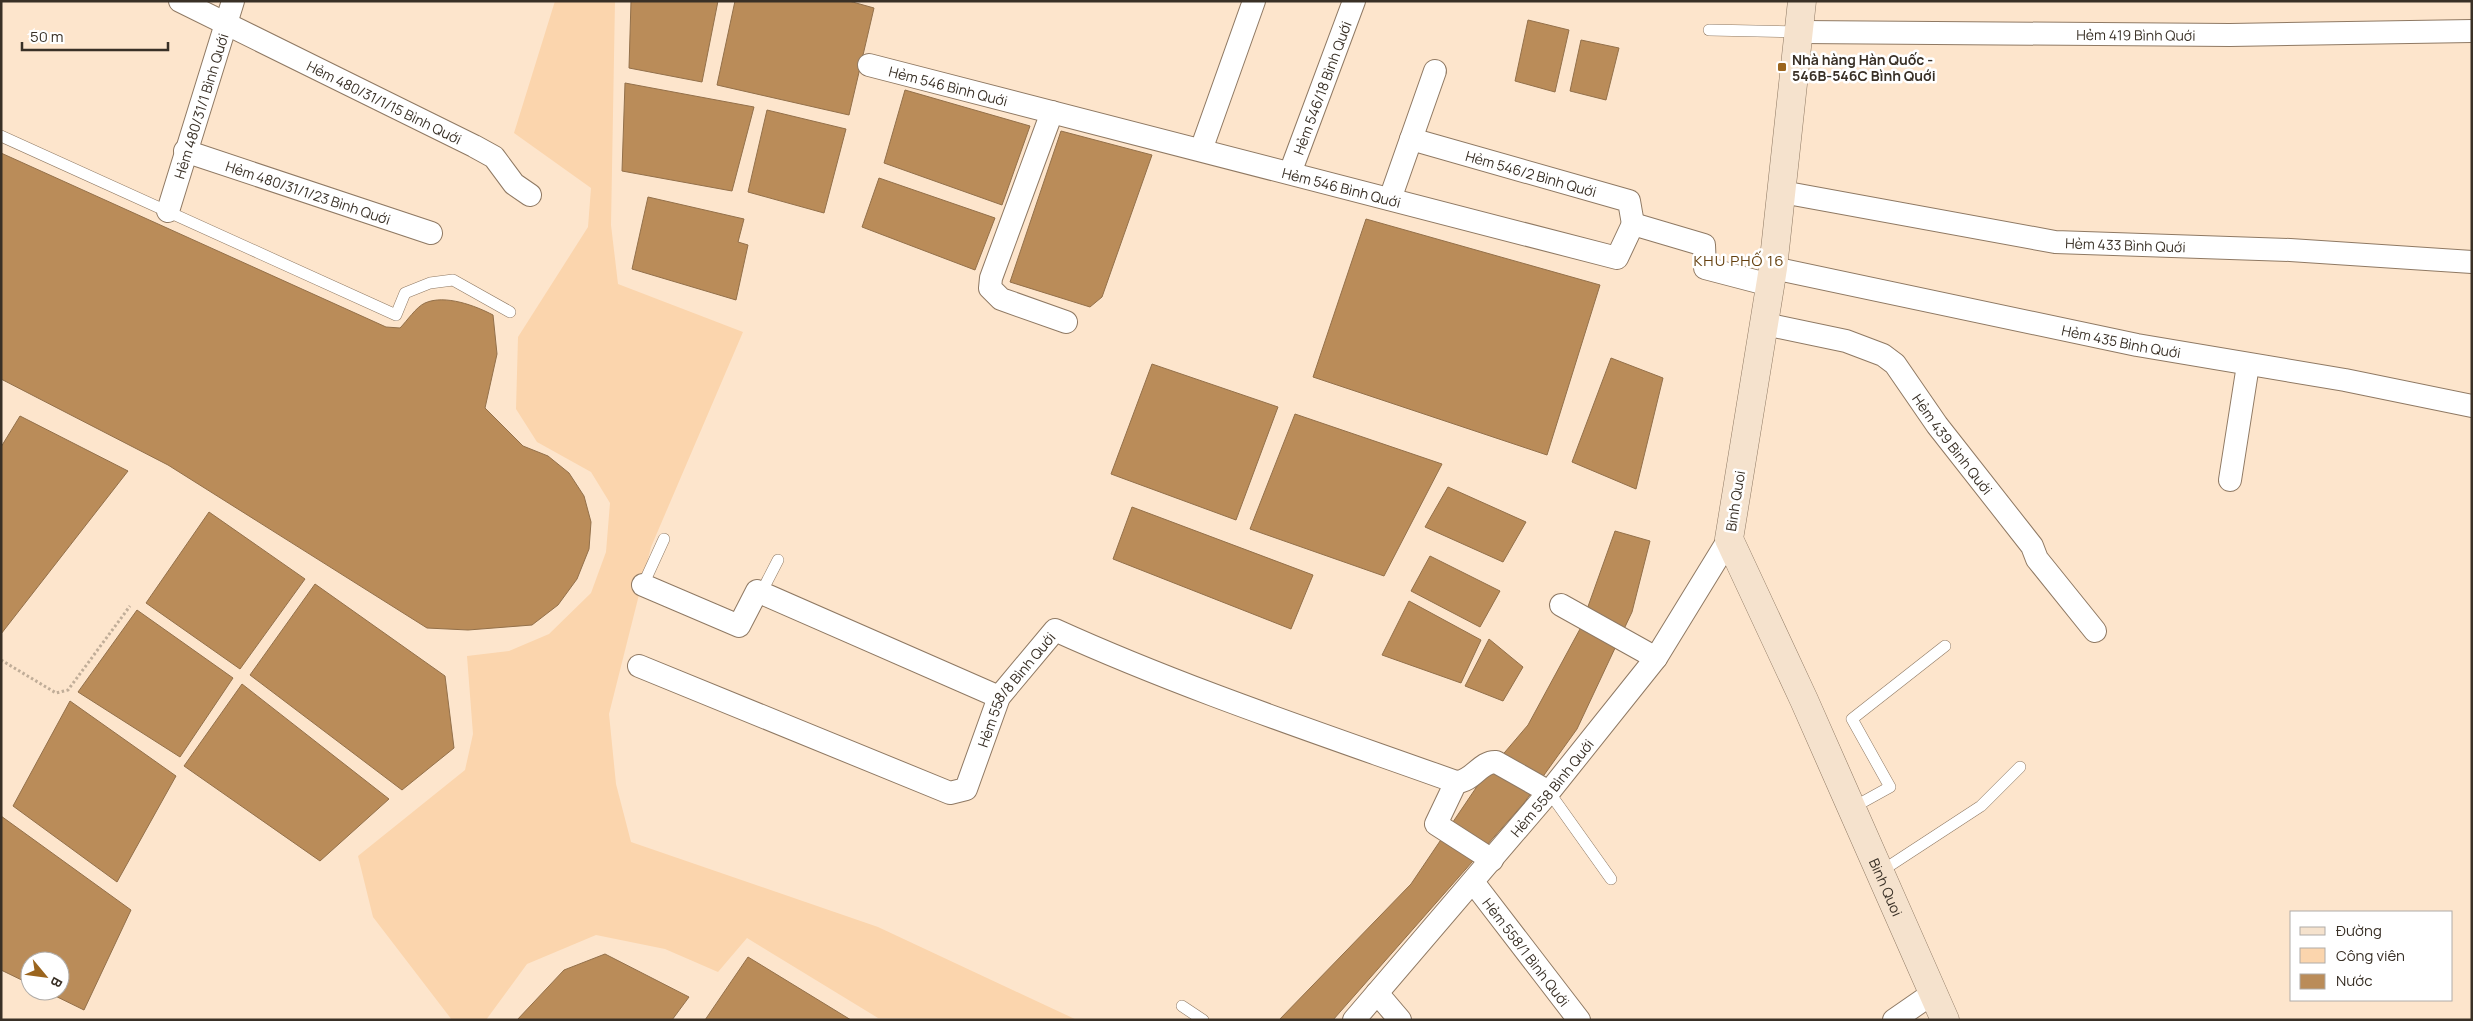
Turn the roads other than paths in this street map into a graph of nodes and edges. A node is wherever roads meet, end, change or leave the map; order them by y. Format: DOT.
graph roads {
  1 [pos="180,1"];
  2 [pos="233,1"];
  3 [pos="1254,1"];
  4 [pos="1354,1"];
  5 [pos="1802,1"];
  6 [pos="226,25"];
  7 [pos="1708,30"];
  8 [pos="2472,31"];
  9 [pos="1791,32"];
  10 [pos="869,65"];
  11 [pos="1435,70"];
  12 [pos="1052,112"];
  13 [pos="1,136"];
  14 [pos="1411,139"];
  15 [pos="1201,150"];
  16 [pos="185,151"];
  17 [pos="1290,173"];
  18 [pos="1782,192"];
  19 [pos="530,195"];
  20 [pos="1390,200"];
  21 [pos="168,210"];
  22 [pos="1633,224"];
  23 [pos="431,233"];
  24 [pos="2472,262"];
  25 [pos="1772,276"];
  26 [pos="510,312"];
  27 [pos="1066,322"];
  28 [pos="1765,324"];
  29 [pos="2248,365"];
  30 [pos="2472,406"];
  31 [pos="2230,480"];
  32 [pos="664,539"];
  33 [pos="1729,539"];
  34 [pos="778,560"];
  35 [pos="643,585"];
  36 [pos="761,593"];
  37 [pos="1570,610"];
  38 [pos="2095,632"];
  39 [pos="1945,646"];
  40 [pos="1656,658"];
  41 [pos="639,666"];
  42 [pos="999,697"];
  43 [pos="2020,767"];
  44 [pos="1456,782"];
  45 [pos="1546,790"];
  46 [pos="1852,808"];
  47 [pos="1488,857"];
  48 [pos="1880,872"];
  49 [pos="1611,879"];
  50 [pos="1473,882"];
  51 [pos="1377,993"];
  52 [pos="1933,994"];
  53 [pos="1182,1006"];
  54 [pos="1202,1020"];
  55 [pos="1354,1020"];
  56 [pos="1400,1020"];
  57 [pos="1579,1020"];
  58 [pos="1894,1020"];
  59 [pos="1945,1020"];
  1 -- 6 [label="street, Hẻm 480/31/1/15 Bình Quới"];
  2 -- 6 [label="street, Hẻm 480/31/1 Bình Quới"];
  3 -- 15 [label="street"];
  4 -- 17 [label="street, Hẻm 546/18 Bình Quới"];
  5 -- 9 [label="main road, Binh Quoi"];
  6 -- 16 [label="street, Hẻm 480/31/1 Bình Quới"];
  6 -- 19 [label="street, Hẻm 480/31/1/15 Bình Quới"];
  7 -- 9 [label="lane"];
  8 -- 9 [label="street, Hẻm 419 Bình Quới"];
  9 -- 18 [label="main road, Binh Quoi"];
  10 -- 12 [label="street, Hẻm 546 Bình Quới"];
  11 -- 14 [label="street"];
  12 -- 15 [label="street, Hẻm 546 Bình Quới"];
  12 -- 27 [label="street"];
  13 -- 21 [label="lane"];
  14 -- 20 [label="street"];
  14 -- 22 [label="street, Hẻm 546/2 Bình Quới"];
  15 -- 17 [label="street, Hẻm 546 Bình Quới"];
  16 -- 21 [label="street, Hẻm 480/31/1 Bình Quới"];
  16 -- 23 [label="street, Hẻm 480/31/1/23 Bình Quới"];
  17 -- 20 [label="street, Hẻm 546 Bình Quới"];
  18 -- 24 [label="street, Hẻm 433 Bình Quới"];
  18 -- 25 [label="main road, Binh Quoi"];
  20 -- 22 [label="street, Hẻm 546 Bình Quới"];
  21 -- 26 [label="lane"];
  22 -- 25 [label="street"];
  25 -- 28 [label="main road, Binh Quoi"];
  25 -- 29 [label="street, Hẻm 435 Bình Quới"];
  28 -- 33 [label="main road, Binh Quoi"];
  28 -- 38 [label="street, Hẻm 439 Bình Quới"];
  29 -- 30 [label="street, Hẻm 435 Bình Quới"];
  29 -- 31 [label="street"];
  32 -- 35 [label="lane"];
  33 -- 40 [label="street, Hẻm 558 Bình Quới"];
  33 -- 46 [label="main road, Binh Quoi"];
  34 -- 36 [label="lane"];
  35 -- 36 [label="street"];
  36 -- 42 [label="street"];
  37 -- 40 [label="street"];
  39 -- 46 [label="lane"];
  40 -- 45 [label="street, Hẻm 558 Bình Quới"];
  41 -- 42 [label="street, Hẻm 558/8 Bình Quới"];
  42 -- 44 [label="street, Hẻm 558/8 Bình Quới"];
  43 -- 48 [label="lane"];
  44 -- 45 [label="street"];
  44 -- 47 [label="street"];
  45 -- 47 [label="street, Hẻm 558 Bình Quới"];
  45 -- 49 [label="lane"];
  46 -- 48 [label="main road, Binh Quoi"];
  47 -- 50 [label="street, Hẻm 558 Bình Quới"];
  48 -- 52 [label="main road, Binh Quoi"];
  50 -- 51 [label="street, Hẻm 558 Bình Quới"];
  50 -- 57 [label="street, Hẻm 558/1 Bình Quới"];
  51 -- 55 [label="street, Hẻm 558 Bình Quới"];
  51 -- 56 [label="street"];
  52 -- 58 [label="street"];
  52 -- 59 [label="main road, Binh Quoi"];
  53 -- 54 [label="lane"];
}
